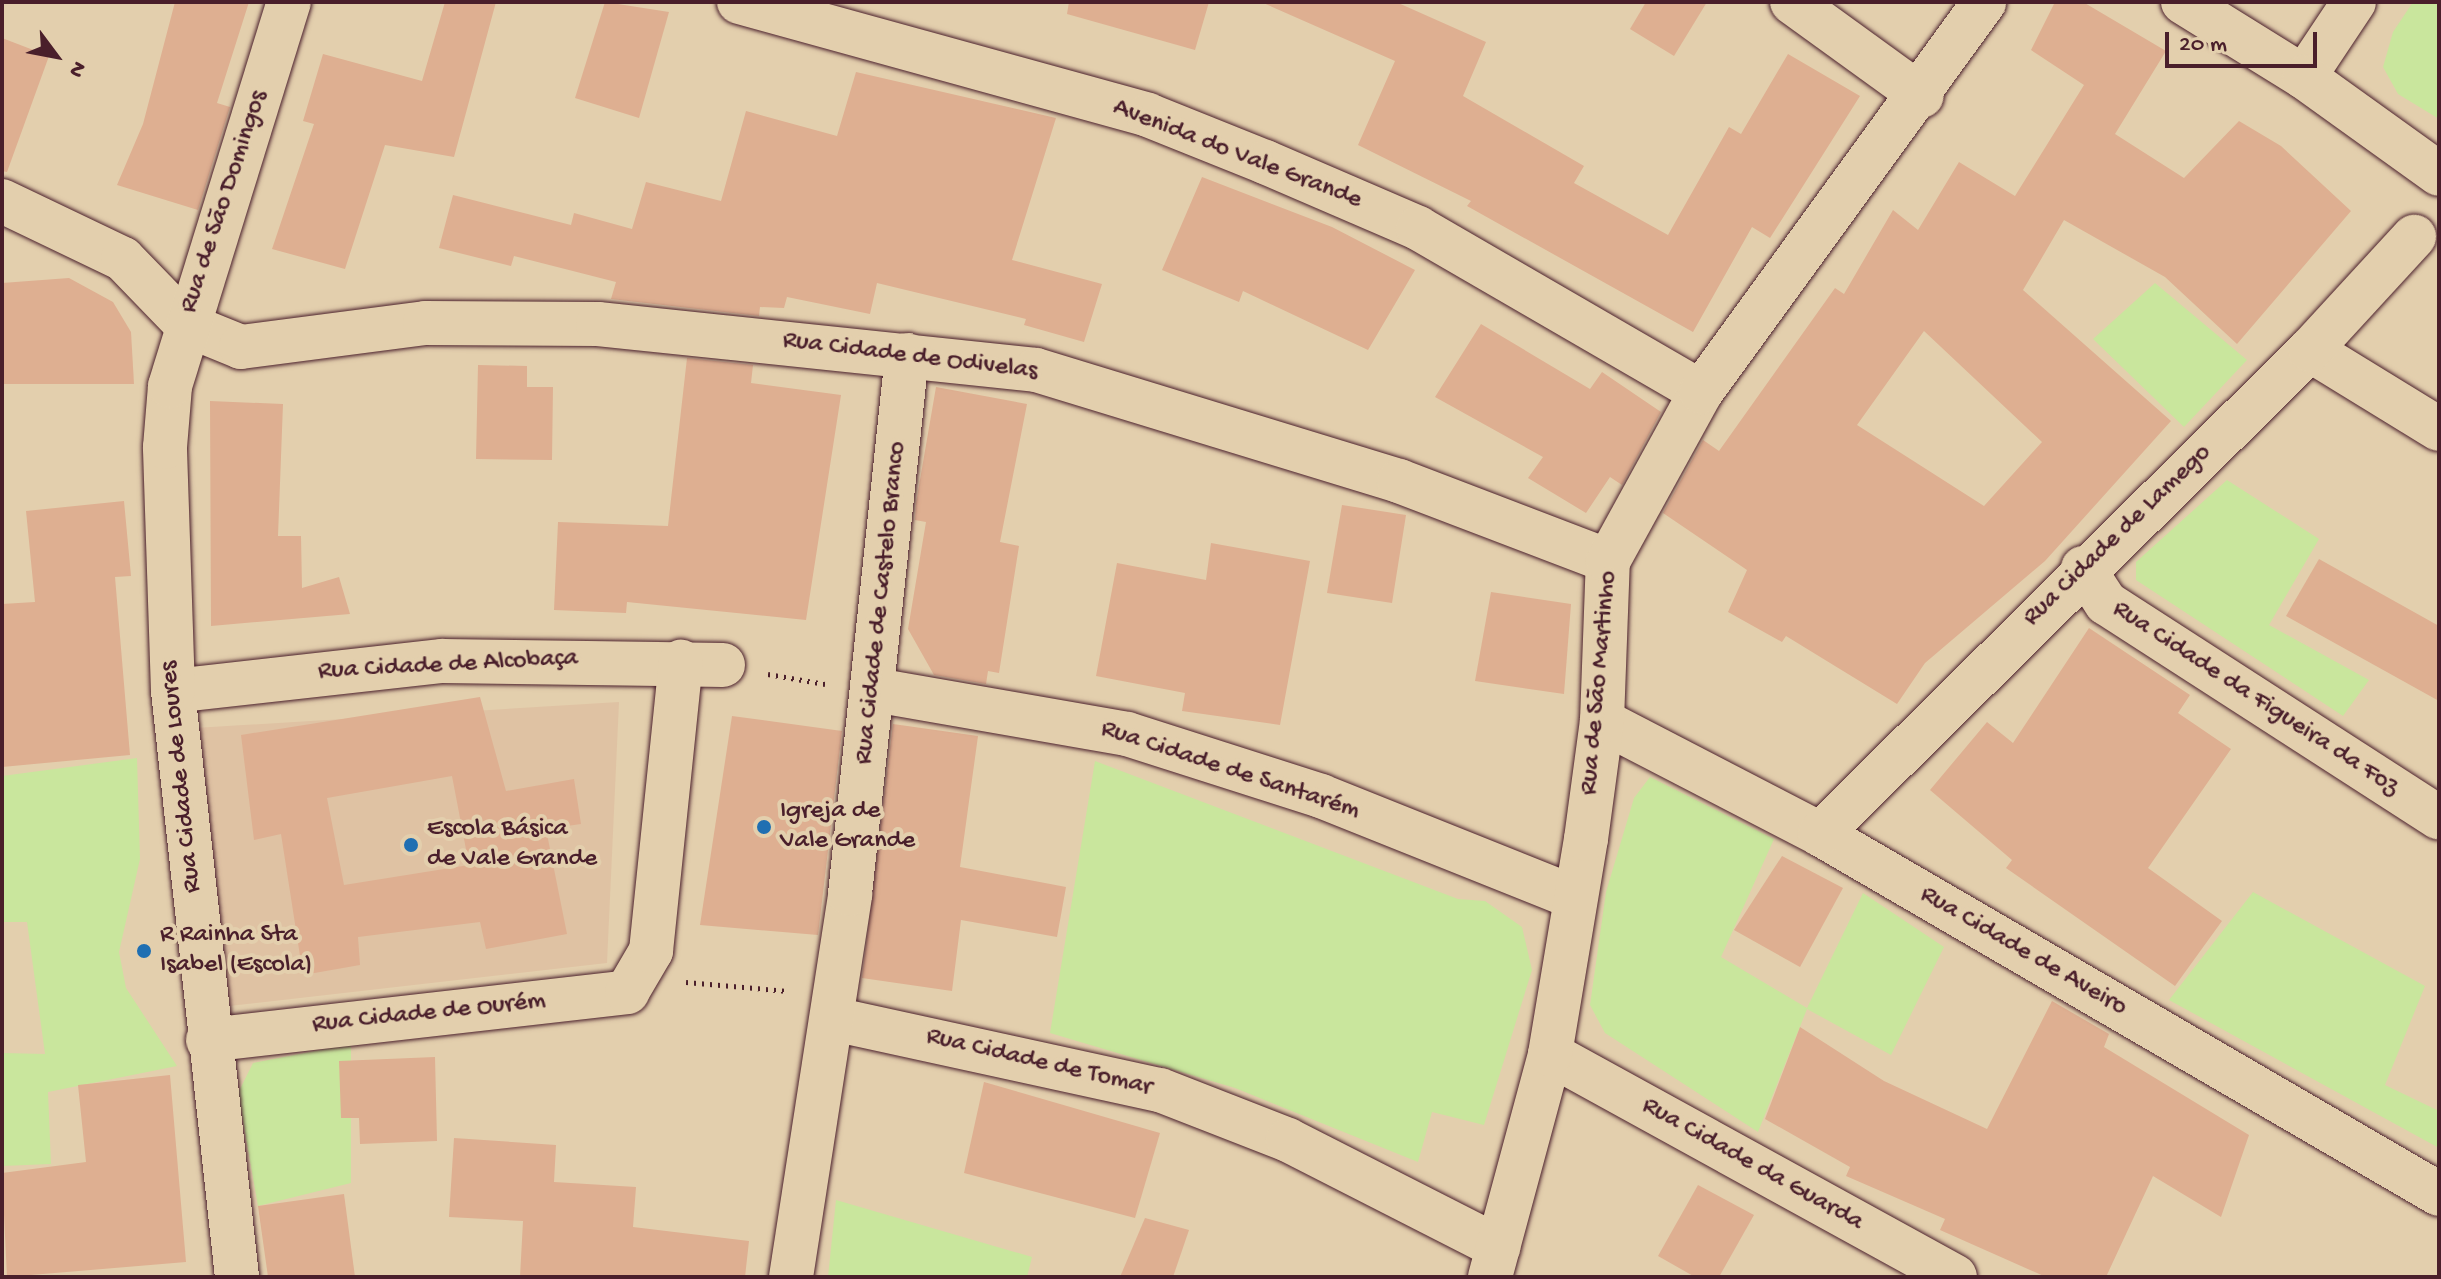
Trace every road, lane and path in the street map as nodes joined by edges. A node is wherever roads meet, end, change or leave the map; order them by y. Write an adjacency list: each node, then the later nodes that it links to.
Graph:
1 (289, 2): 12 (street, Rua de São Domingos)
2 (739, 2): 15 (street, Avenida do Vale Grande)
3 (1792, 2): 8 (street)
4 (1984, 2): 8 (street, Rua de São Martinho)
5 (2183, 2): 7 (street)
6 (2354, 2): 7 (street)
7 (2304, 77): 9 (street)
8 (1922, 96): 15 (street, Rua de São Martinho)
9 (2439, 174)
10 (2, 201): 12 (street, Rua de São Domingos)
11 (2414, 237): 13 (street, Rua Cidade de Lamego)
12 (187, 325): 14 (street, Rua Cidade de Odivelas); 22 (street, Rua Cidade de Loures)
13 (2310, 350): 16 (street); 18 (street, Rua Cidade de Lamego)
14 (907, 355): 17 (street, Rua Cidade de Odivelas); 21 (street, Rua Cidade de Castelo Branco)
15 (1701, 392): 17 (street, Rua de São Martinho)
16 (2439, 429)
17 (1608, 561): 23 (street, Rua de São Martinho)
18 (2083, 568): 24 (street, Rua Cidade da Figueira da Foz); 25 (street, Rua Cidade de Lamego)
19 (681, 662): 20 (street, Rua Cidade de Alcobaça); 22 (street, Rua Cidade de Alcobaça); 27 (street)
20 (723, 665)
21 (875, 690): 26 (street, Rua Cidade de Santarém); 28 (street, Rua Cidade de Castelo Branco)
22 (173, 691): 29 (street, Rua Cidade de Loures)
23 (1602, 721): 25 (street, Rua Cidade de Aveiro); 26 (street, Rua de São Martinho)
24 (2439, 818)
25 (1820, 834): 31 (street, Rua Cidade de Aveiro)
26 (1573, 897): 30 (street, Rua de São Martinho)
27 (642, 976): 28 (path); 29 (street, Rua Cidade de Ourém)
28 (820, 1006): 32 (street, Rua Cidade de Tomar); 34 (street, Rua Cidade de Castelo Branco)
29 (208, 1040): 33 (street, Rua Cidade de Loures)
30 (1550, 1054): 32 (street, Rua de São Martinho); 35 (street, Rua Cidade da Guarda)
31 (2439, 1194)
32 (1494, 1262)
33 (237, 1277)
34 (791, 1277)
35 (1955, 1277)

